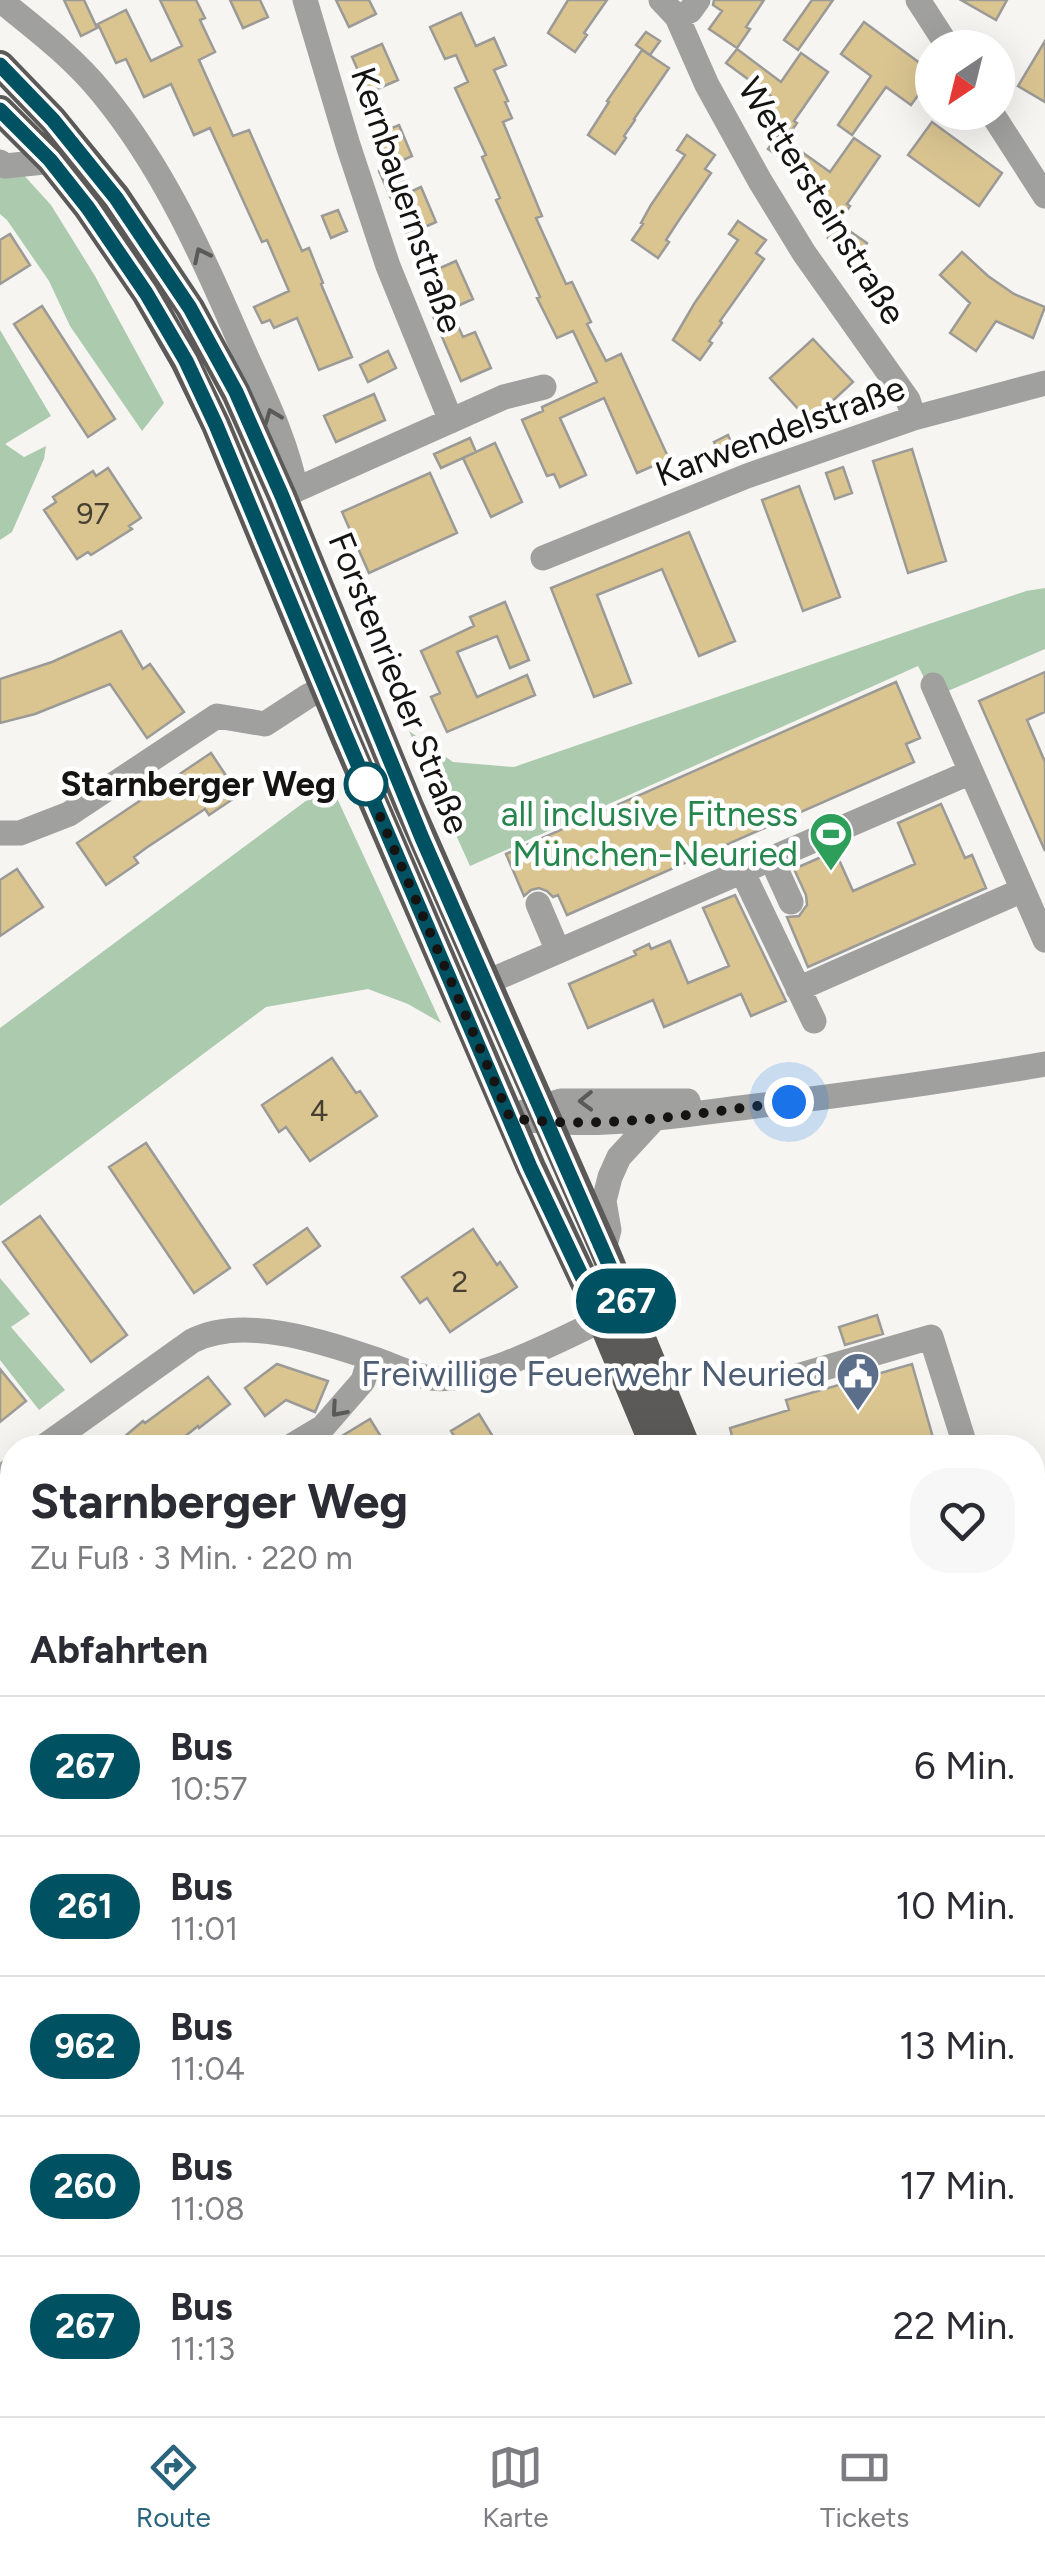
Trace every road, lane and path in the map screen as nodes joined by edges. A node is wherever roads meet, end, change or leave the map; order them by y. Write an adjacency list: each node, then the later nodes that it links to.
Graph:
1 (0, 0): 18 (street, one-way to 1)
2 (305, 0): 17 (street, Kernbauernstraße)
3 (698, 0): 5 (street, Wettersteinstraße)
4 (918, 0): 6 (street)
5 (669, 9): 16 (street, Wettersteinstraße)
6 (937, 30)
7 (0, 65): 12 (main road, Forstenrieder Straße)
8 (0, 110): 10 (main road, Forstenrieder Straße)
9 (1003, 130): 13 (street)
10 (50, 160): 11 (street); 12 (street); 21 (main road, Forstenrieder Straße)
11 (0, 162)
12 (93, 167): 18 (main road, Forstenrieder Straße)
13 (1045, 196)
14 (1045, 382): 16 (street, Karwendelstraße)
15 (544, 388): 17 (street)
16 (914, 418): 19 (street, Karwendelstraße)
17 (451, 421): 18 (street)
18 (289, 493): 31 (main road, Forstenrieder Straße)
19 (543, 558)
20 (934, 685): 22 (street)
21 (325, 688): 23 (street); 37 (main road, Forstenrieder Straße)
22 (971, 772): 24 (street); 26 (street)
23 (0, 833)
24 (771, 858): 25 (street); 27 (street)
25 (742, 871): 30 (street); 32 (street)
26 (1033, 898): 29 (street); 32 (street)
27 (791, 902)
28 (538, 904): 30 (street)
29 (1045, 940)
30 (558, 951): 31 (street)
31 (485, 983): 36 (main road, Forstenrieder Straße)
32 (798, 989): 33 (street)
33 (814, 1021)
34 (1045, 1064): 35 (street)
35 (789, 1102): 36 (street, one-way to 36); 38 (street)
36 (544, 1114): 37 (street); 38 (street); 39 (main road, Forstenrieder Straße)
37 (510, 1118): 40 (main road, Forstenrieder Straße)
38 (655, 1118): 39 (street)
39 (604, 1249): 40 (main road, Forstenrieder Straße)
40 (615, 1313): 41 (street); 45 (main road, Forstenrieder Straße); 46 (main road, Forstenrieder Straße)
41 (370, 1358): 43 (street); 44 (street, one-way to 44)
42 (797, 1376): 47 (street)
43 (61, 1435)
44 (310, 1435)
45 (652, 1435)
46 (679, 1435)
47 (962, 1435)

